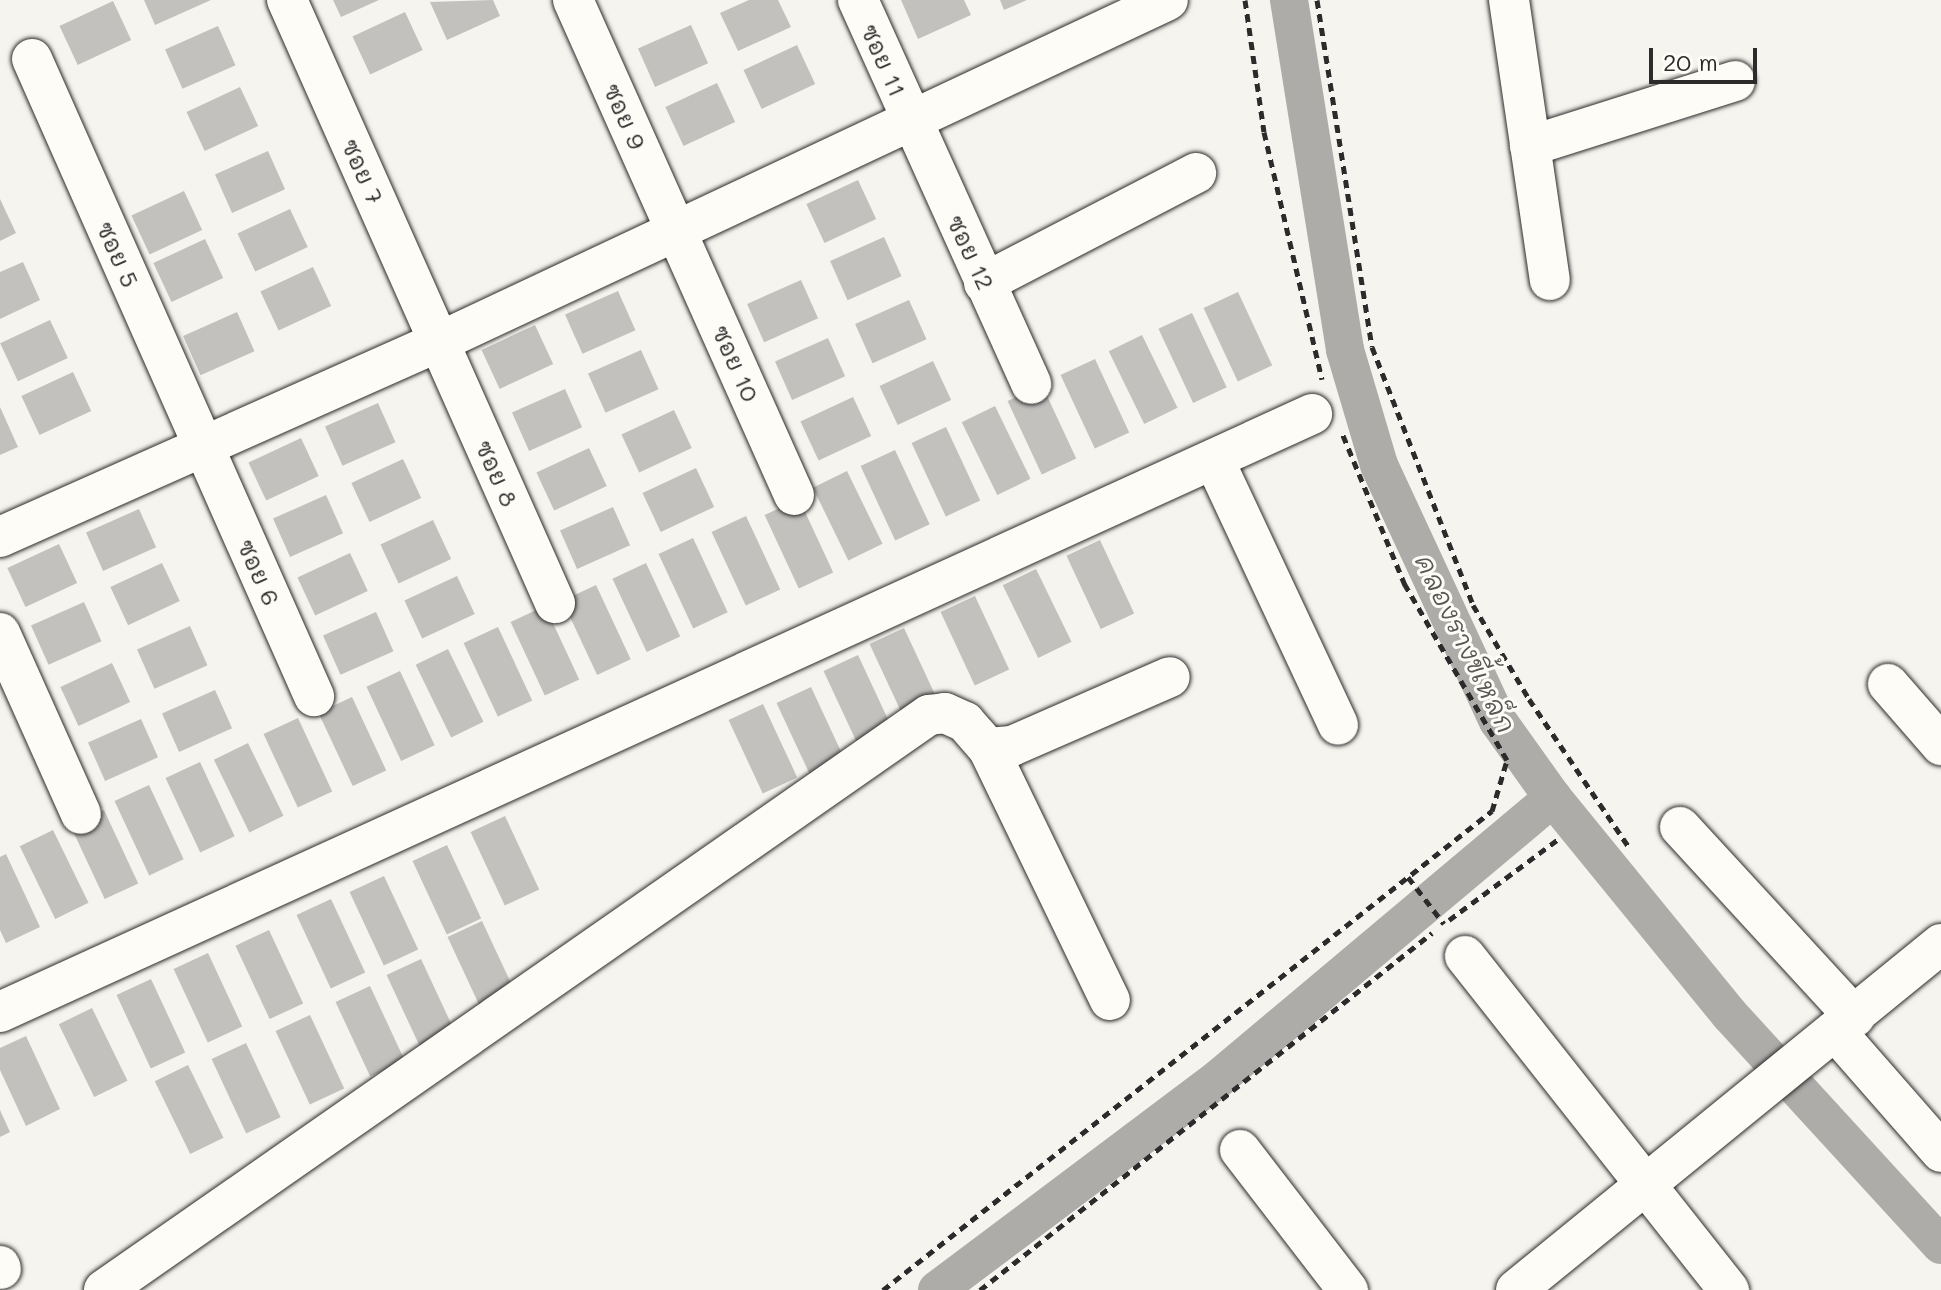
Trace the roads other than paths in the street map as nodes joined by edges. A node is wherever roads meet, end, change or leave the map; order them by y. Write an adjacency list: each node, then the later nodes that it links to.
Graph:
1 (287, 0): 14 (street, ซอย 7)
2 (573, 0): 11 (street, ซอย 9)
3 (858, 0): 8 (street, ซอย 11)
4 (1509, 0): 9 (street)
5 (1157, 2): 8 (street)
6 (32, 59): 17 (street, ซอย 5)
7 (1735, 81): 9 (street)
8 (910, 120): 11 (street); 13 (street, ซอย 12)
9 (1530, 146): 12 (street)
10 (1196, 173): 13 (street)
11 (677, 231): 14 (street); 19 (street, ซอย 10)
12 (1550, 280)
13 (984, 283): 15 (street, ซอย 12)
14 (439, 342): 17 (street); 21 (street, ซอย 8)
15 (1031, 384)
16 (1326, 410): 18 (street)
17 (204, 449): 20 (street); 25 (street, ซอย 6)
18 (1215, 462): 26 (street); 34 (street)
19 (794, 495)
20 (0, 537)
21 (555, 603)
22 (0, 633): 29 (street)
23 (1170, 677): 28 (street)
24 (1888, 684): 27 (street)
25 (314, 696)
26 (1338, 725)
27 (1941, 745)
28 (988, 748): 33 (street); 39 (street)
29 (81, 814)
30 (1680, 827): 35 (street)
31 (1455, 940): 38 (street)
32 (1941, 944): 35 (street)
33 (1110, 1000)
34 (0, 1012)
35 (1841, 1030): 37 (street); 38 (street)
36 (1240, 1150): 40 (street)
37 (1941, 1152)
38 (1646, 1185): 41 (street); 42 (street)
39 (104, 1290)
40 (1348, 1290)
41 (1516, 1290)
42 (1729, 1290)

